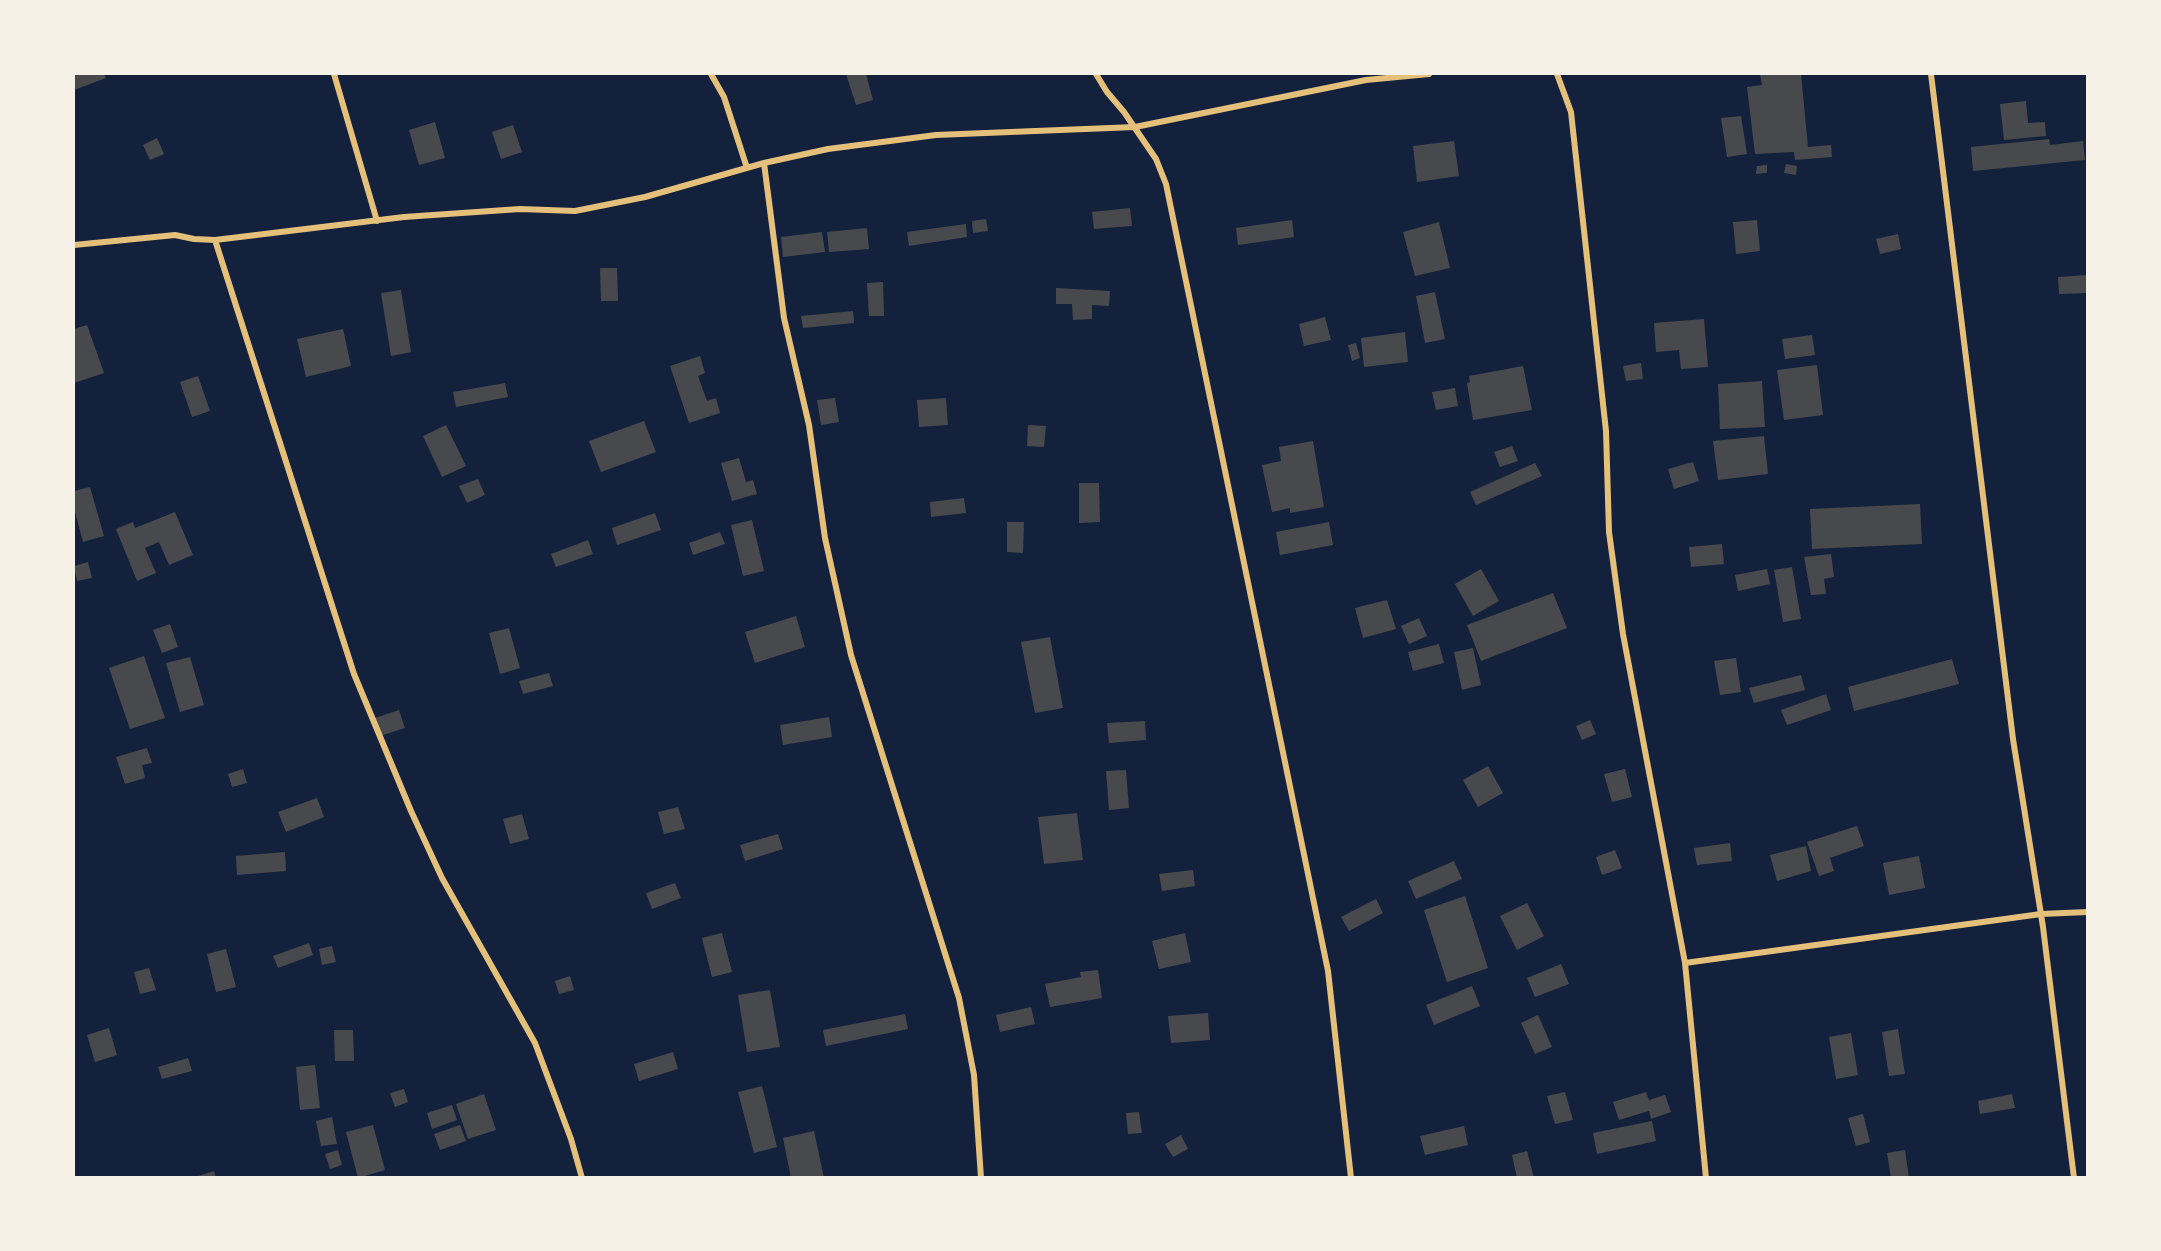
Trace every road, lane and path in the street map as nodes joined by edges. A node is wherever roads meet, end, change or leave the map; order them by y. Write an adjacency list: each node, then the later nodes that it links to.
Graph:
1 (334, 74): 10 (street)
2 (711, 74): 9 (street)
3 (1096, 74): 7 (street)
4 (1429, 74): 7 (street)
5 (1557, 74): 15 (street)
6 (1930, 74): 14 (street)
7 (1135, 128): 8 (street); 18 (street)
8 (764, 163): 9 (street); 17 (street)
9 (747, 168): 10 (street)
10 (377, 221): 11 (street)
11 (215, 240): 12 (street); 16 (street)
12 (74, 245)
13 (2088, 912): 14 (street)
14 (2041, 914): 15 (street); 20 (street)
15 (1685, 963): 19 (street)
16 (582, 1178)
17 (981, 1178)
18 (1352, 1178)
19 (1706, 1178)
20 (2074, 1178)

